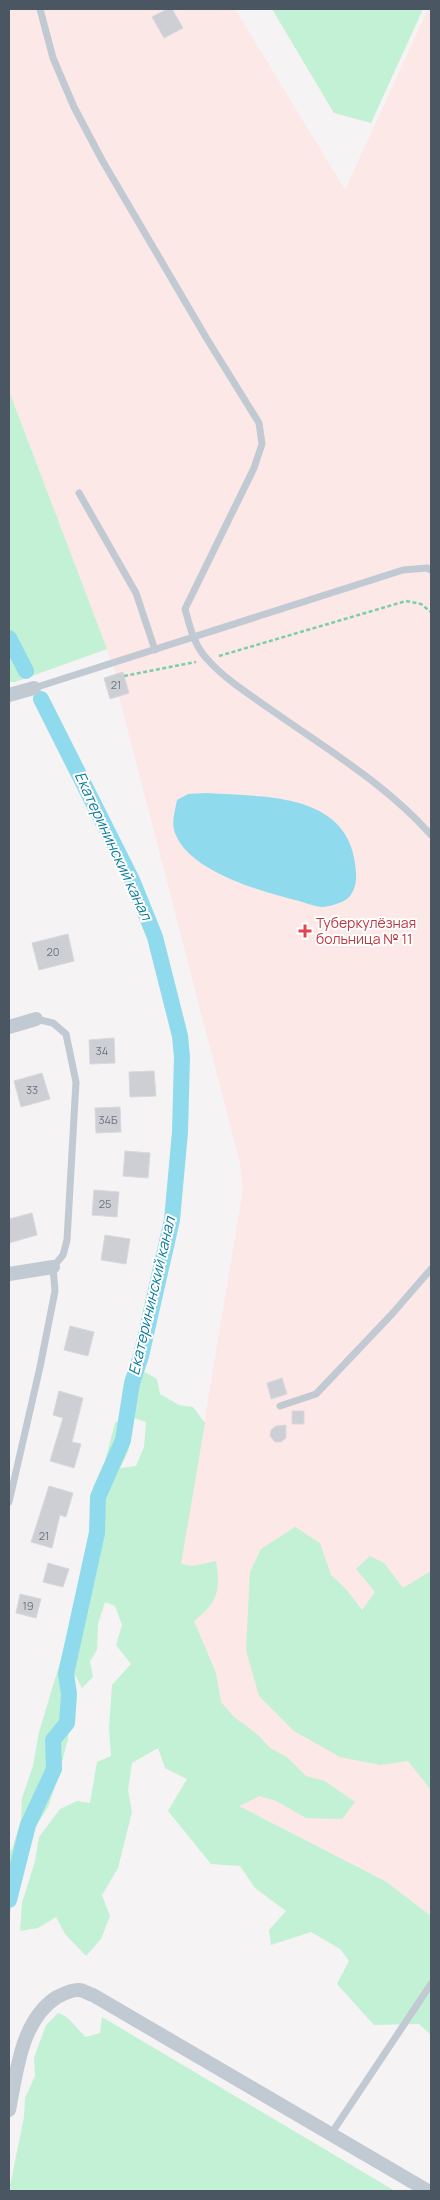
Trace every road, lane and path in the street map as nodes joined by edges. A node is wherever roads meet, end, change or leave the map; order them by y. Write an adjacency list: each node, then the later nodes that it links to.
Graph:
1 (40, 9): 5 (lane)
2 (79, 493): 6 (lane)
3 (431, 570): 5 (lane)
4 (431, 612): 7 (path)
5 (193, 638): 6 (lane); 7 (lane)
6 (155, 650): 9 (lane)
7 (207, 660): 8 (path); 11 (lane)
8 (124, 676)
9 (34, 688): 10 (street)
10 (9, 695)
11 (431, 835)
12 (36, 1019): 13 (street); 14 (lane)
13 (9, 1027)
14 (53, 1267): 16 (street); 18 (lane)
15 (431, 1269): 17 (lane)
16 (9, 1274)
17 (280, 1406)
18 (9, 1502)
19 (431, 1984): 21 (lane)
20 (9, 2110): 21 (street)
21 (331, 2134): 22 (street)
22 (428, 2191)

